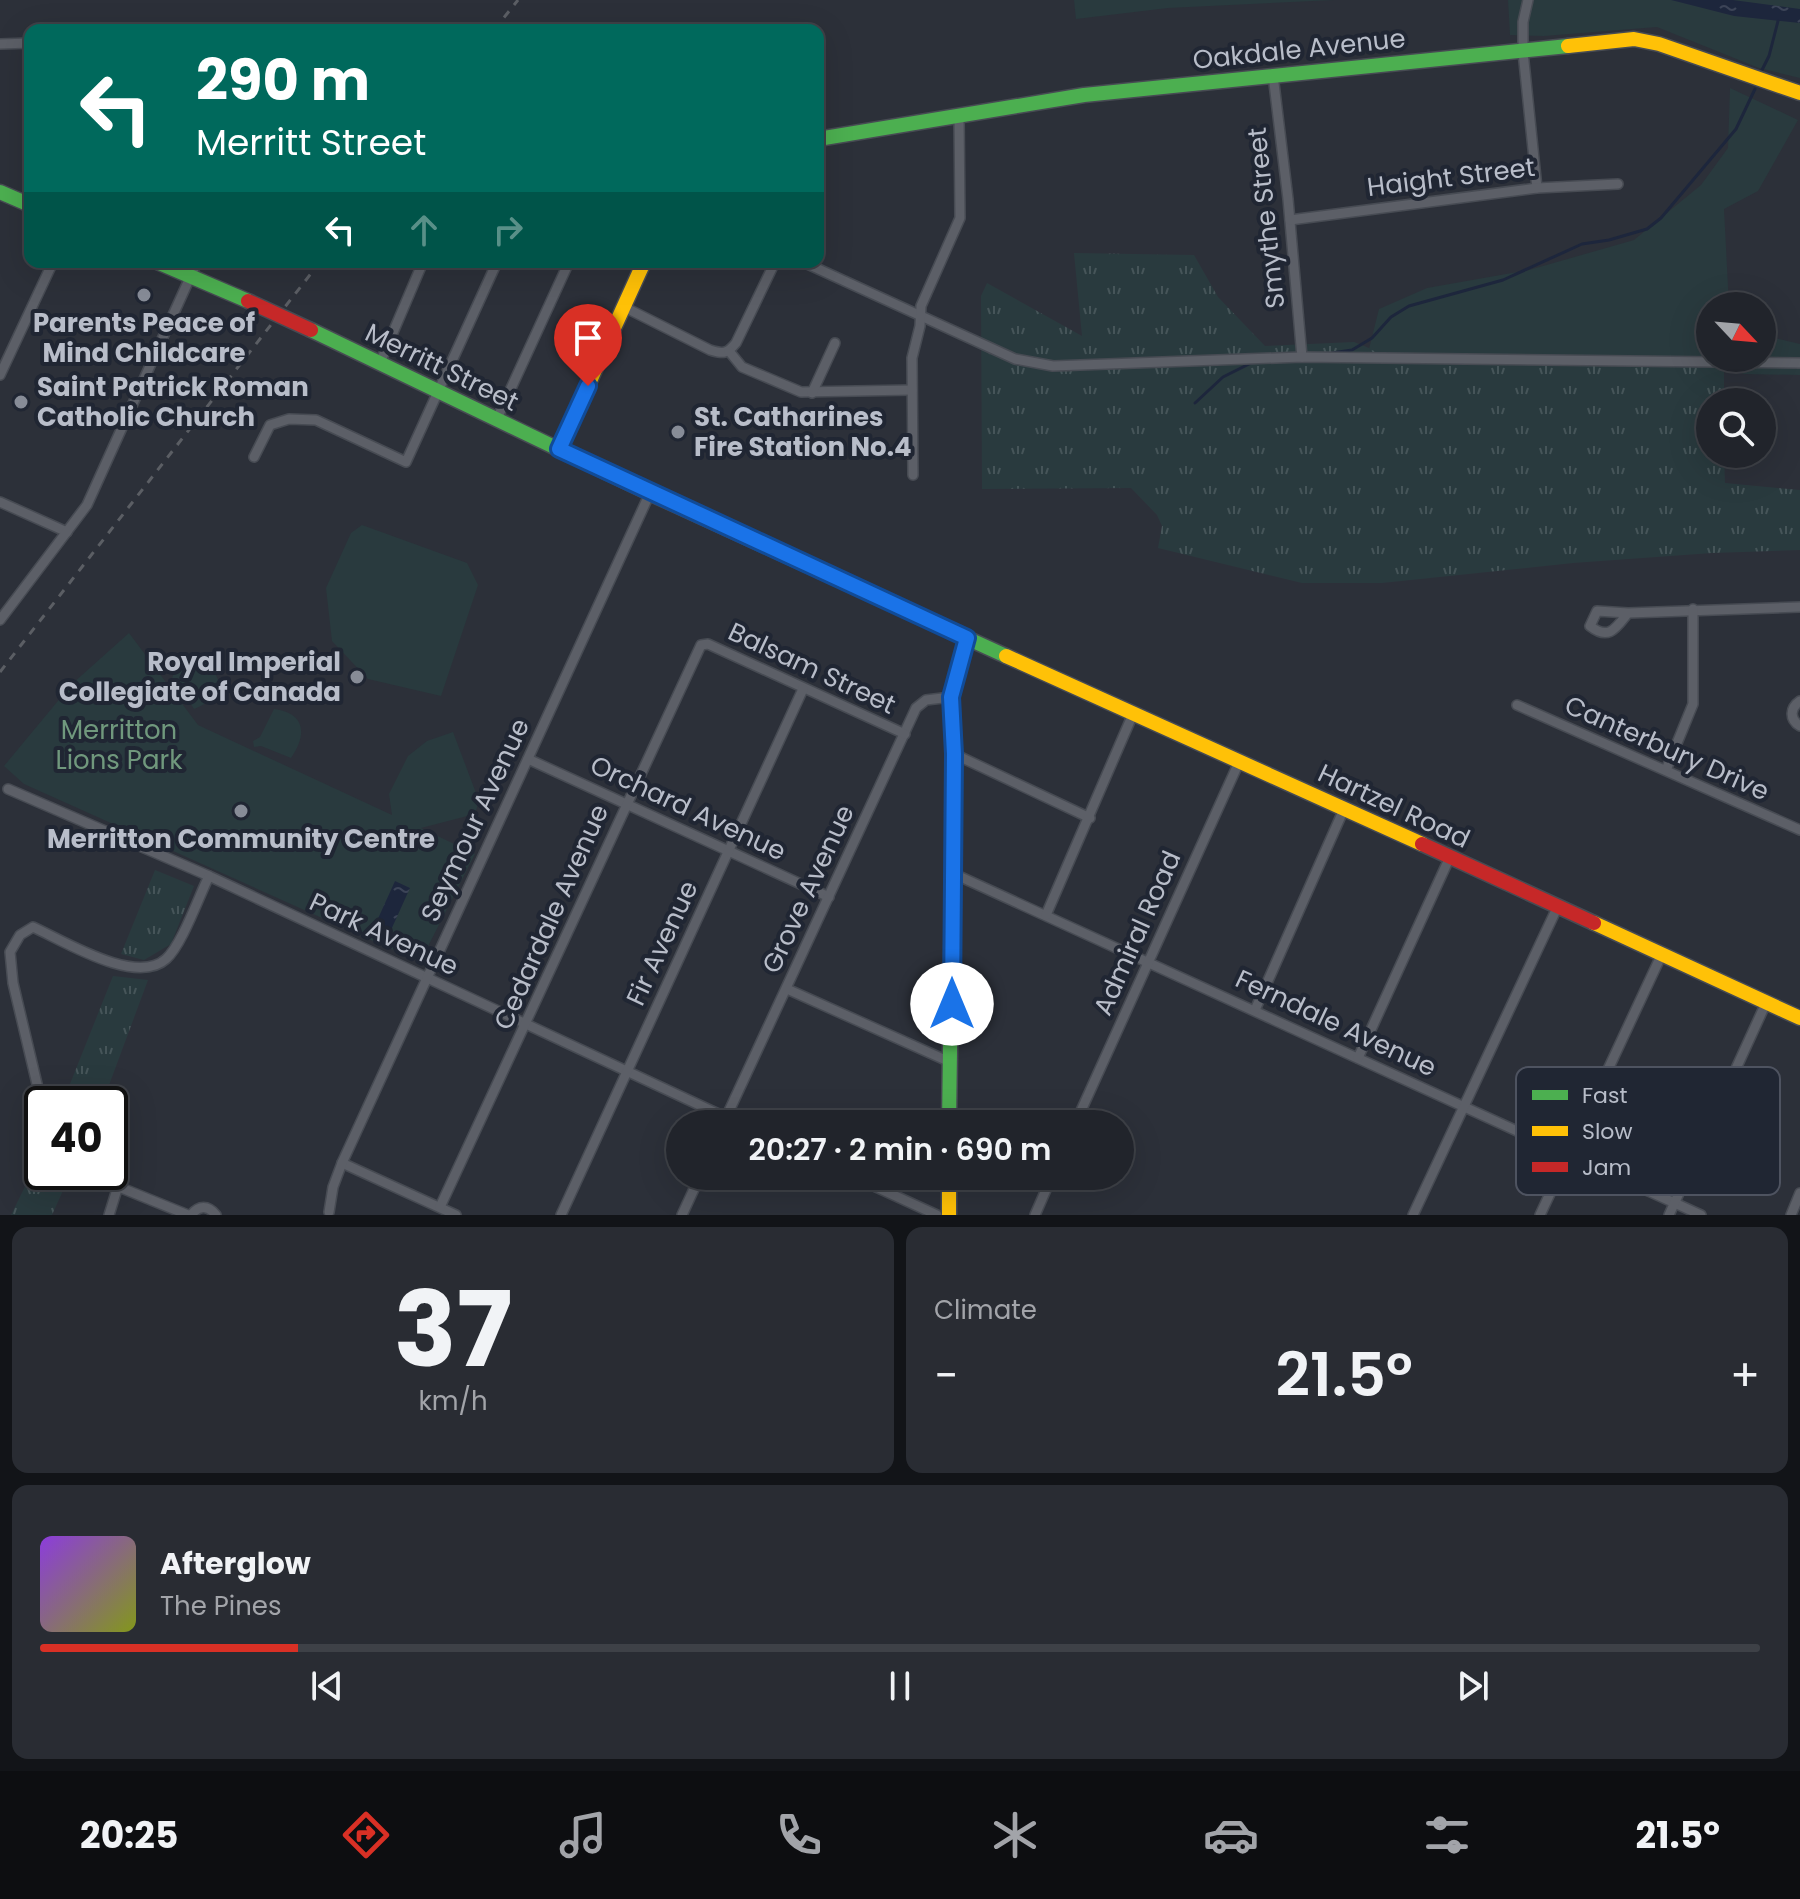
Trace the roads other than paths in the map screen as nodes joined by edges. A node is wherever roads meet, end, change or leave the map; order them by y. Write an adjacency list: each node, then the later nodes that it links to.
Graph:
1 (1528, 0): 4 (street)
2 (24, 43): 3 (street)
3 (0, 44)
4 (1523, 52): 5 (street, Oakdale Avenue); 6 (street, Oakdale Avenue); 10 (street)
5 (1273, 75): 7 (street, Oakdale Avenue); 13 (street, Smythe Street)
6 (1799, 95)
7 (959, 116): 8 (street, Oakdale Avenue); 25 (street)
8 (824, 138)
9 (1618, 184): 10 (street, Haight Street)
10 (1537, 188): 13 (street, Haight Street)
11 (0, 192): 12 (street)
12 (24, 202)
13 (1290, 220): 28 (street, Smythe Street)
14 (50, 268): 31 (street)
15 (171, 268): 23 (street, Merritt Street)
16 (194, 268): 23 (street)
17 (420, 268): 29 (street)
18 (494, 268): 33 (street)
19 (566, 268): 35 (street)
20 (641, 268): 24 (street)
21 (772, 268): 27 (street)
22 (816, 268): 25 (street)
23 (190, 276): 29 (street, Merritt Street, bridge); 41 (street)
24 (624, 307): 27 (street); 36 (street)
25 (920, 314): 28 (street); 32 (street)
26 (835, 343): 34 (street)
27 (729, 351): 34 (street)
28 (1302, 357): 30 (street)
29 (380, 363): 33 (street, Merritt Street)
30 (1800, 363)
31 (0, 375)
32 (912, 390): 34 (street); 38 (street)
33 (438, 391): 35 (street, Merritt Street); 37 (street)
34 (812, 393)
35 (496, 421): 36 (street, Merritt Street)
36 (559, 449): 39 (street, Merritt Street)
37 (254, 457)
38 (913, 475)
39 (650, 493): 46 (street, Merritt Street); 56 (street, Seymour Avenue)
40 (0, 502): 41 (street)
41 (67, 532): 45 (street)
42 (1800, 607): 43 (street)
43 (1693, 609): 44 (street); 58 (street)
44 (1628, 613)
45 (0, 620)
46 (967, 638): 49 (street); 52 (street, Hartzel Road)
47 (701, 645): 48 (street, Balsam Street); 60 (street, Cedardale Avenue)
48 (803, 689): 54 (street, Balsam Street); 64 (street, Fir Avenue)
49 (951, 697): 54 (street, Grove Avenue); 55 (street)
50 (1800, 701): 53 (street)
51 (1517, 705): 58 (street, Canterbury Drive)
52 (1133, 714): 57 (street, Hartzel Road); 62 (street)
53 (1800, 726)
54 (905, 734): 68 (street, Grove Avenue)
55 (954, 754): 62 (street); 66 (street)
56 (528, 759): 60 (street, Orchard Avenue); 73 (street, Seymour Avenue)
57 (1240, 760): 61 (street, Hartzel Road); 72 (street, Admiral Road)
58 (1666, 770): 63 (street, Canterbury Drive)
59 (8, 789): 67 (street, Park Avenue)
60 (626, 804): 64 (street, Orchard Avenue); 78 (street, Cedardale Avenue)
61 (1344, 809): 65 (street, Hartzel Road); 76 (street)
62 (1090, 818): 70 (street)
63 (1800, 830)
64 (729, 850): 68 (street, Orchard Avenue); 83 (street, Fir Avenue)
65 (1449, 859): 69 (street, Hartzel Road); 79 (street)
66 (952, 873): 70 (street, Ferndale Avenue); 80 (street)
67 (209, 876): 73 (street, Park Avenue); 84 (street)
68 (829, 897): 74 (street, Grove Avenue)
69 (1557, 908): 71 (street, Hartzel Road); 85 (street)
70 (1046, 915): 72 (street, Ferndale Avenue)
71 (1661, 956): 75 (street, Hartzel Road); 81 (street)
72 (1148, 961): 76 (street, Ferndale Avenue); 89 (street, Admiral Road)
73 (425, 979): 78 (street, Park Avenue); 91 (street, Seymour Avenue)
74 (787, 989): 80 (street); 87 (street, Grove Avenue)
75 (1766, 1003): 77 (street, Hartzel Road); 82 (street)
76 (1255, 1010): 79 (street, Ferndale Avenue)
77 (1800, 1018)
78 (527, 1024): 83 (street, Park Avenue); 103 (street, Cedardale Avenue)
79 (1358, 1058): 85 (street, Ferndale Avenue)
80 (950, 1062): 88 (street)
81 (1609, 1067)
82 (1737, 1067)
83 (627, 1071): 86 (street, Park Avenue); 109 (street, Fir Avenue)
84 (37, 1086)
85 (1463, 1106): 90 (street, Ferndale Avenue); 114 (street)
86 (703, 1110)
87 (730, 1110)
88 (949, 1110)
89 (1081, 1110)
90 (1516, 1130)
91 (342, 1163): 103 (street); 104 (street, Seymour Avenue)
92 (117, 1190): 105 (street)
93 (128, 1190): 106 (street)
94 (694, 1190): 110 (street)
95 (883, 1190): 111 (street)
96 (949, 1190): 112 (street)
97 (1046, 1190): 113 (street)
98 (1800, 1193): 118 (street)
99 (1549, 1195): 115 (street)
100 (1658, 1195): 102 (street, Ferndale Avenue)
101 (1679, 1195): 102 (street)
102 (1675, 1203): 116 (street); 117 (street, Ferndale Avenue)
103 (440, 1207): 108 (street)
104 (329, 1214)
105 (109, 1215)
106 (189, 1215): 107 (street)
107 (216, 1215)
108 (456, 1215)
109 (561, 1215)
110 (682, 1215)
111 (937, 1215)
112 (949, 1215)
113 (1035, 1215)
114 (1413, 1215)
115 (1540, 1215)
116 (1669, 1215)
117 (1701, 1215)
118 (1791, 1215)

